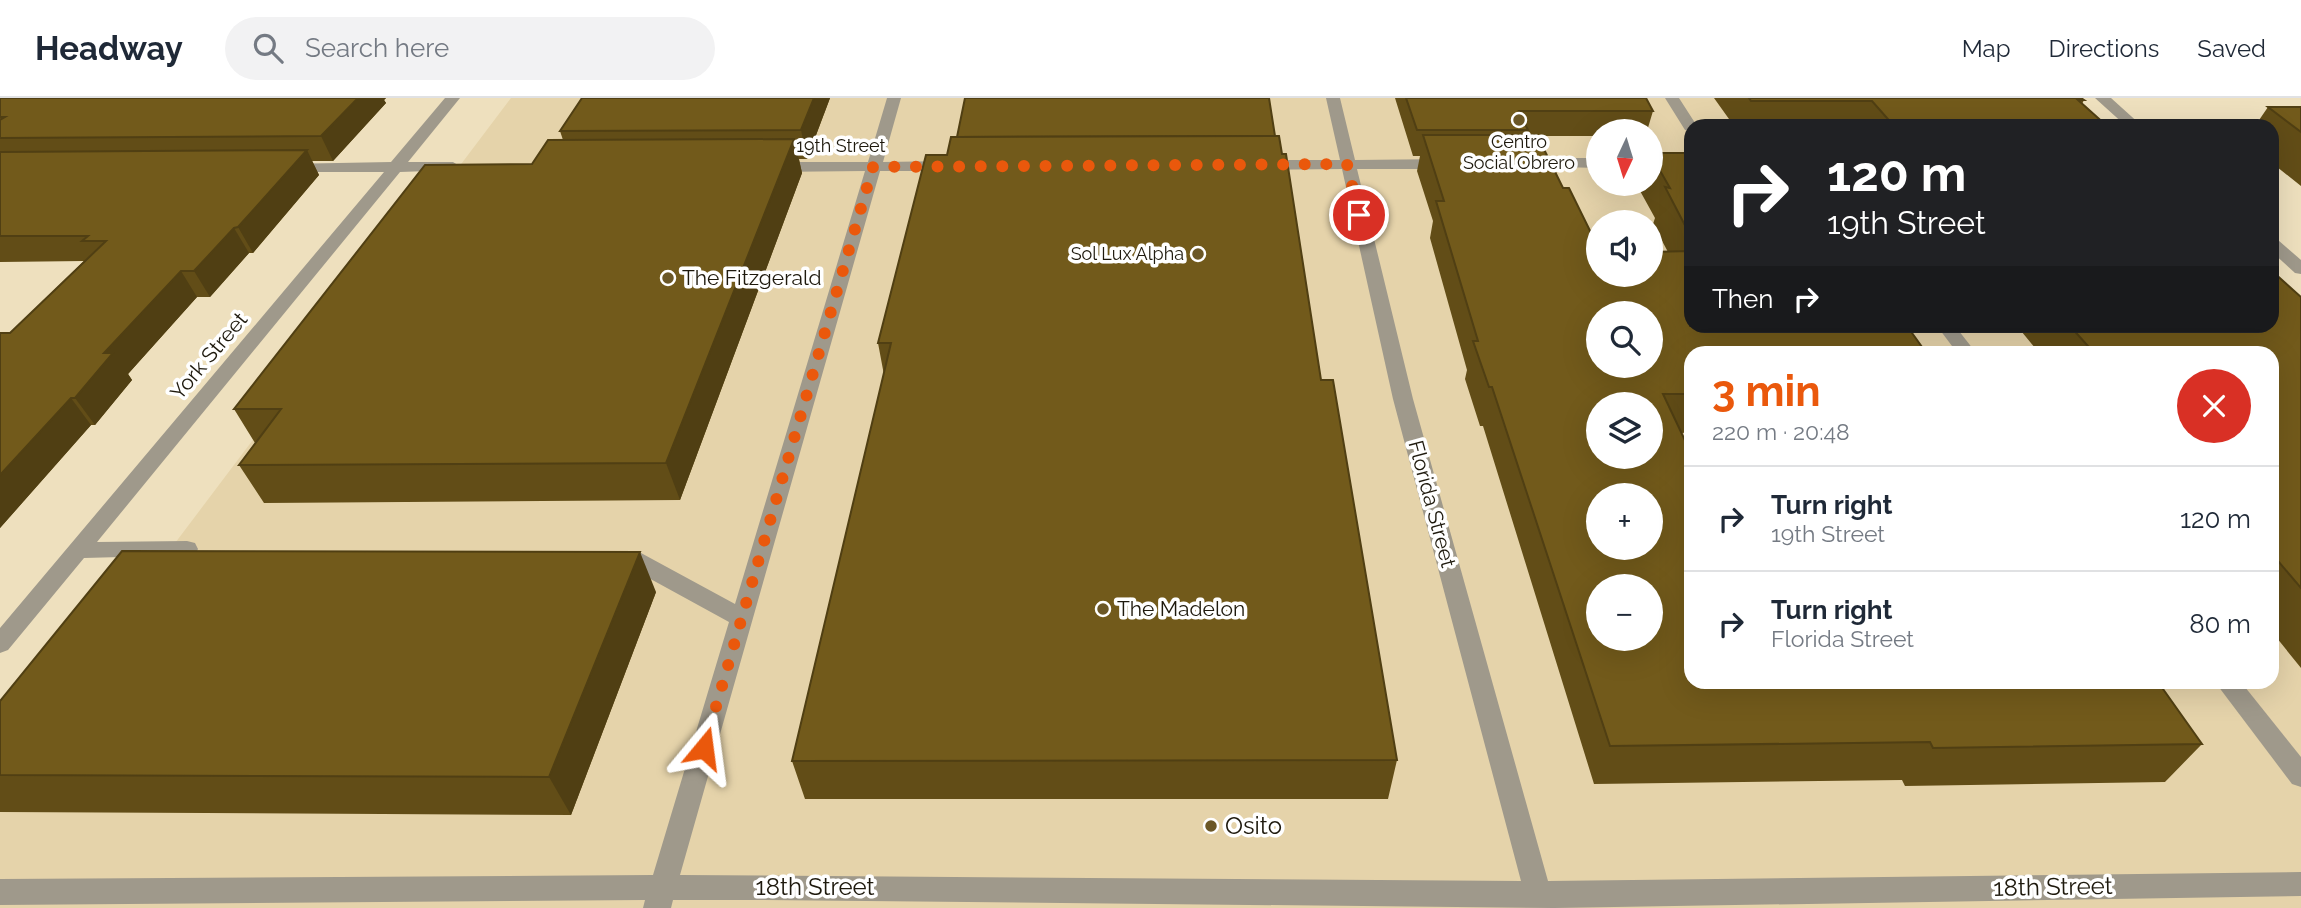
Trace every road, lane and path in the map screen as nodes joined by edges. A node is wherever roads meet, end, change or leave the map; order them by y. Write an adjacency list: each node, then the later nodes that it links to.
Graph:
1 (453, 98): 15 (street, York Street)
2 (894, 98): 18 (street)
3 (1333, 98): 11 (street, Florida Street)
4 (1672, 98): 6 (street)
5 (2102, 98): 7 (street)
6 (1685, 119)
7 (2127, 119)
8 (1461, 163): 11 (street)
9 (1516, 163): 10 (street)
10 (1586, 163)
11 (1347, 164): 12 (street); 31 (street, Florida Street)
12 (1237, 165)
13 (960, 166): 18 (street, 19th Street)
14 (274, 167): 15 (street)
15 (396, 167): 16 (street); 22 (street, York Street)
16 (467, 167)
17 (753, 167): 18 (street, 19th Street)
18 (873, 167): 24 (street)
19 (2279, 250): 20 (street)
20 (2301, 268)
21 (187, 549): 22 (street)
22 (78, 550): 25 (street, York Street)
23 (633, 559): 24 (street)
24 (742, 618): 30 (street)
25 (0, 644)
26 (2233, 689): 27 (street)
27 (2301, 776)
28 (2301, 884): 31 (street, 18th Street)
29 (0, 892): 30 (street, 18th Street)
30 (660, 898): 31 (street, 18th Street)
31 (1540, 901)

